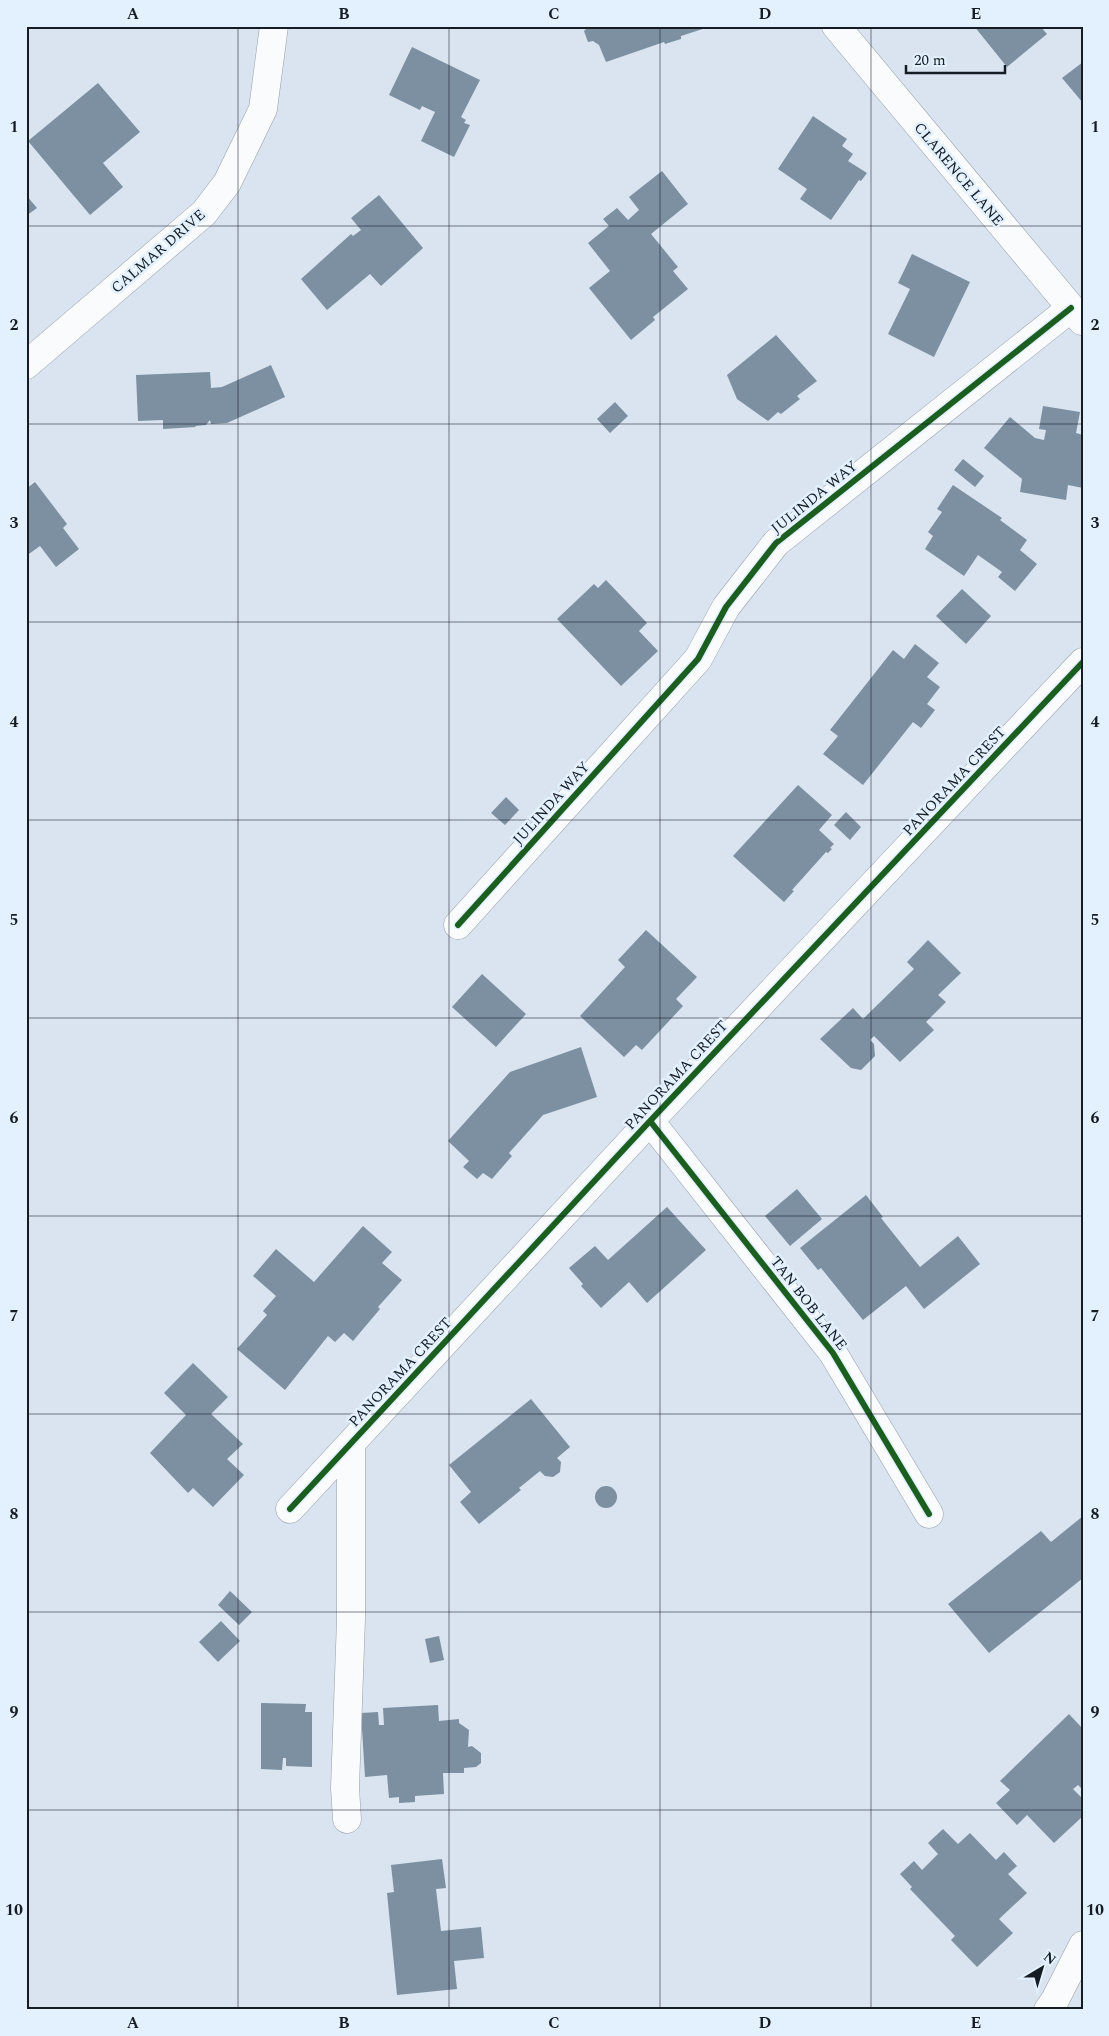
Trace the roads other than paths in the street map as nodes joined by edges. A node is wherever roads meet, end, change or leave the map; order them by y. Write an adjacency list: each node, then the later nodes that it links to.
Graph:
1 (274, 26): 4 (street, CALMAR DRIVE)
2 (836, 26): 3 (street, CLARENCE LANE)
3 (1077, 315): 6 (street, JULINDA WAY)
4 (26, 365)
5 (1083, 662): 7 (street, PANORAMA CREST)
6 (458, 925)
7 (650, 1121): 8 (street, PANORAMA CREST); 10 (street, TAN BOB LANE)
8 (351, 1444): 9 (street, PANORAMA CREST); 11 (street)
9 (290, 1508)
10 (929, 1514)
11 (347, 1819)
12 (1083, 1945): 13 (street)
13 (1058, 2006)

